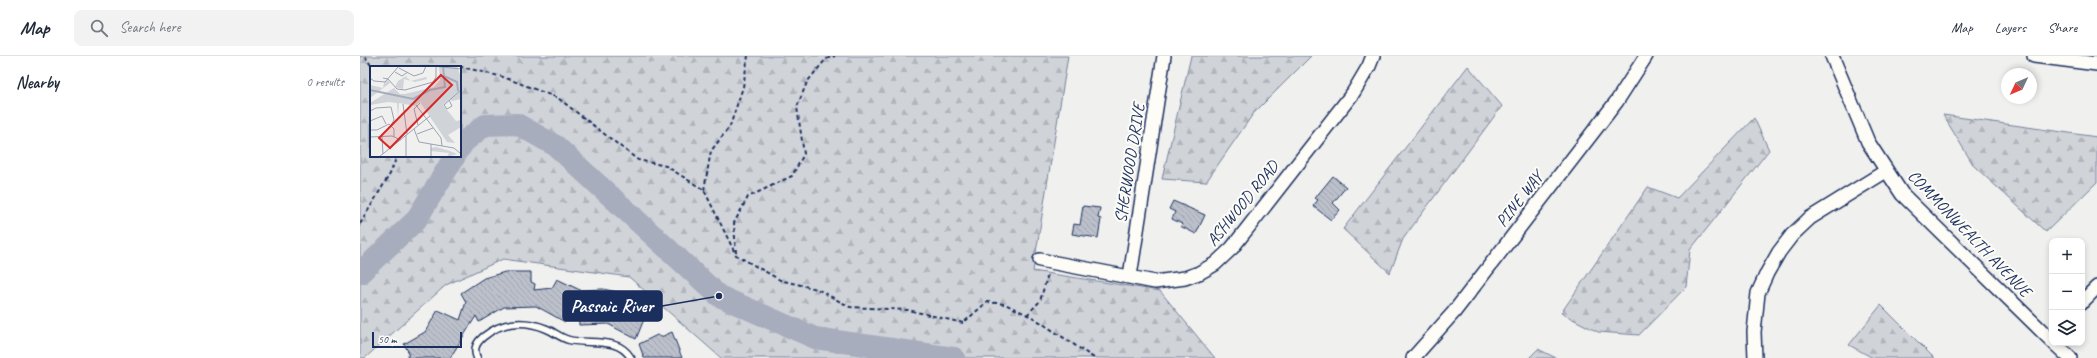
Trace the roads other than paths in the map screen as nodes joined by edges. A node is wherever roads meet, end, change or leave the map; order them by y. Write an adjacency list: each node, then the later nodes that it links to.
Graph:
1 (1164, 56): 9 (street, SHERWOOD DRIVE)
2 (1372, 56): 9 (street, ASHWOOD ROAD)
3 (1646, 56): 16 (street, PINE WAY)
4 (1832, 56): 7 (street, COMMONWEALTH AVENUE)
5 (2034, 56): 6 (street)
6 (2097, 64)
7 (1886, 171): 12 (street, COMMONWEALTH AVENUE); 17 (street)
8 (1046, 261): 9 (street, ASHWOOD ROAD)
9 (1130, 276)
10 (2097, 287): 11 (street)
11 (2085, 299)
12 (2049, 335)
13 (2059, 346): 18 (street, COMMONWEALTH AVENUE)
14 (477, 358): 15 (lane)
15 (631, 358)
16 (1413, 358)
17 (1755, 358)
18 (2070, 358)

